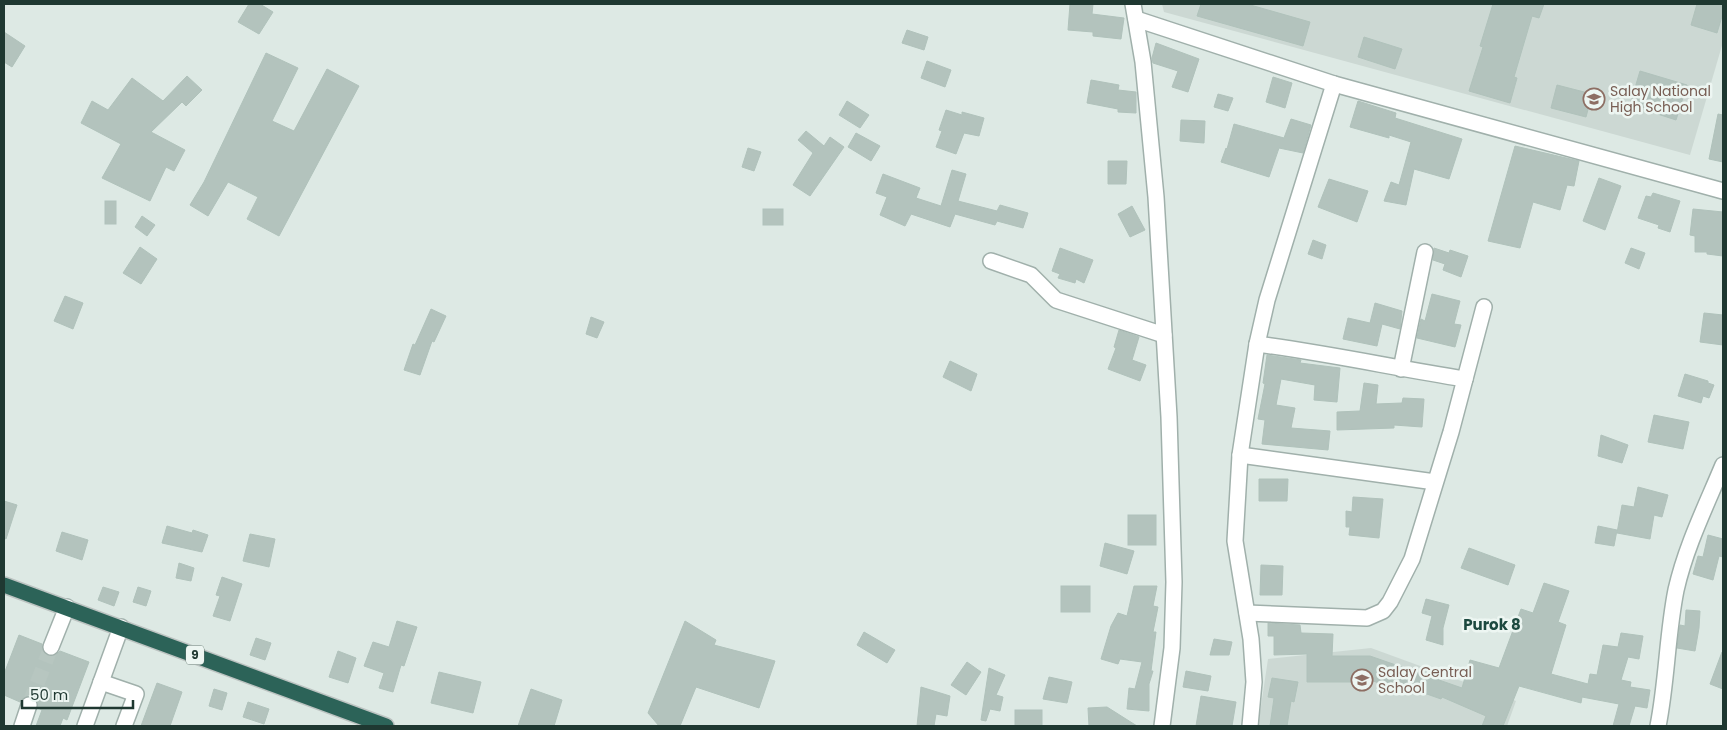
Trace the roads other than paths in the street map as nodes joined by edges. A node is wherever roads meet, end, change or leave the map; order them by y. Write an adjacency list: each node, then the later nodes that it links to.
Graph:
1 (1133, 4): 2 (street)
2 (1136, 19): 3 (street); 8 (street)
3 (1334, 84): 4 (street); 9 (street)
4 (1723, 191)
5 (1425, 252): 10 (street)
6 (991, 261): 8 (street)
7 (1484, 307): 11 (street)
8 (1164, 335): 26 (street)
9 (1257, 344): 10 (street); 12 (street)
10 (1401, 369): 11 (street)
11 (1465, 379): 14 (street)
12 (1240, 455): 14 (street); 17 (street)
13 (1723, 465): 28 (street)
14 (1435, 482): 17 (street)
15 (4, 584): 16 (highway, 9)
16 (67, 607): 18 (highway, 9); 19 (street)
17 (1247, 613): 27 (street)
18 (121, 627): 20 (street); 25 (highway, 9)
19 (51, 647)
20 (101, 682): 23 (street); 24 (street)
21 (29, 705): 22 (street)
22 (22, 726)
23 (85, 726)
24 (124, 726)
25 (386, 726)
26 (1162, 726)
27 (1250, 726)
28 (1658, 726)

